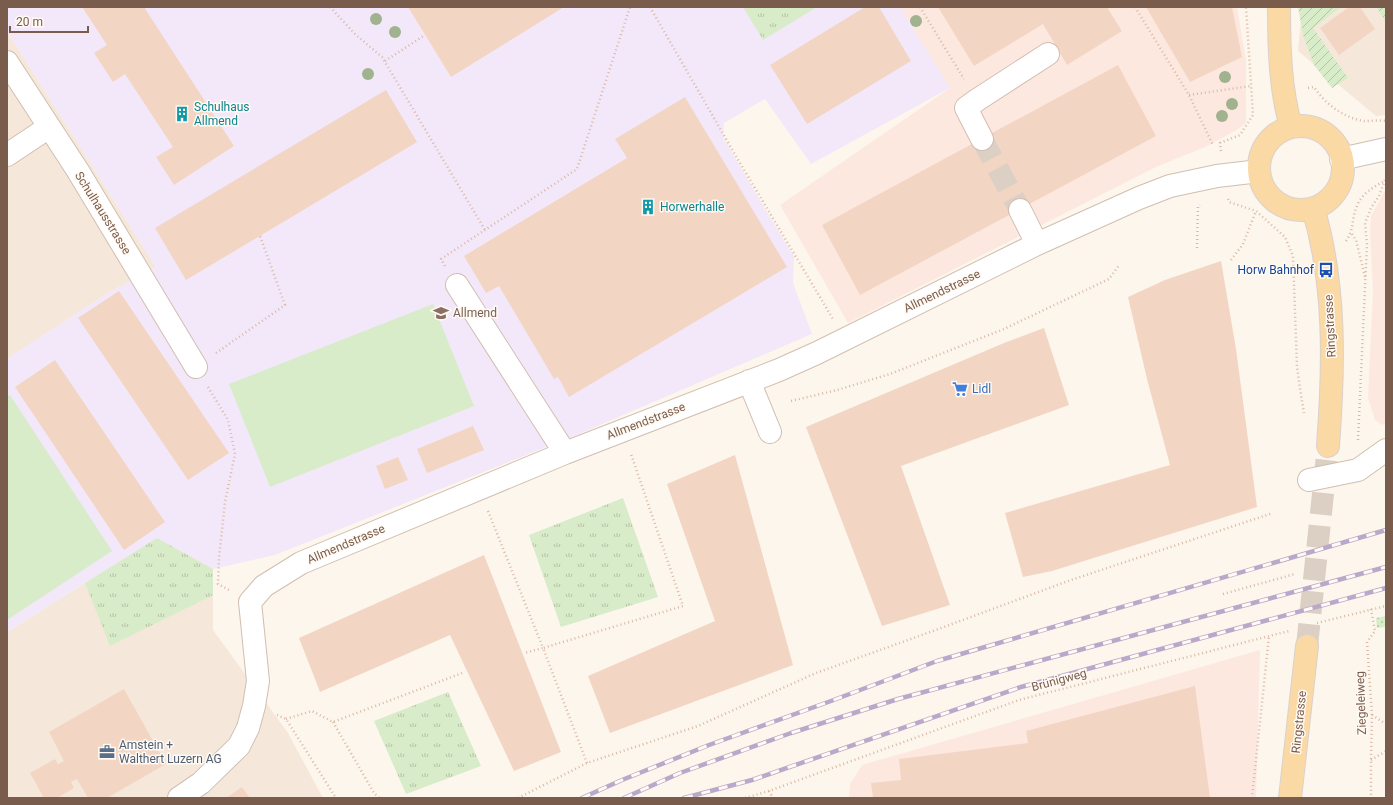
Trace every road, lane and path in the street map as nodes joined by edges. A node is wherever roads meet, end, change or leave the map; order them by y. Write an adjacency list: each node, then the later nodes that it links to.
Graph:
1 (330, 7): 10 (path)
2 (630, 7): 32 (path)
3 (650, 7): 42 (path)
4 (920, 7): 15 (path)
5 (1135, 7): 14 (path)
6 (1246, 7): 12 (path)
7 (1278, 7): 18 (main road)
8 (425, 35): 10 (path)
9 (1048, 54): 15 (street)
10 (385, 61): 32 (path)
11 (7, 62): 17 (street, Schulhausstrasse)
12 (1251, 86): 14 (path); 23 (path)
13 (1314, 87): 16 (path)
14 (1189, 95): 20 (path)
15 (977, 100): 19 (street)
16 (1386, 121)
17 (49, 127): 22 (street); 43 (street, Schulhausstrasse)
18 (1291, 127): 24 (main road); 25 (main road)
19 (982, 139)
20 (1213, 145)
21 (1386, 149): 24 (street)
22 (7, 154)
23 (1221, 154)
24 (1341, 159): 29 (main road)
25 (1259, 171): 29 (main road); 35 (street, Allmendstrasse)
26 (1386, 180): 33 (path); 40 (path)
27 (1229, 202): 31 (path)
28 (1205, 204): 37 (path)
29 (1313, 208): 49 (main road, Ringstrasse)
30 (1020, 210): 35 (street)
31 (1256, 211): 38 (path); 46 (path)
32 (485, 230): 41 (path)
33 (1352, 234): 36 (path); 40 (path)
34 (260, 236): 43 (path)
35 (1037, 244): 42 (street, Allmendstrasse)
36 (1344, 245)
37 (1197, 248)
38 (1231, 260)
39 (1120, 264): 45 (path)
40 (1365, 279): 52 (path)
41 (457, 285): 51 (street)
42 (845, 339): 44 (street, Allmendstrasse)
43 (196, 367): 58 (path)
44 (750, 381): 47 (street, Allmendstrasse); 48 (street)
45 (792, 401)
46 (1305, 416)
47 (623, 430): 51 (street, Allmendstrasse); 65 (path)
48 (770, 432)
49 (1328, 446)
50 (1386, 450): 52 (street)
51 (565, 453): 54 (street, Allmendstrasse)
52 (1363, 466): 53 (street)
53 (1309, 480)
54 (479, 489): 58 (street, Allmendstrasse); 65 (path)
55 (1273, 513): 75 (path)
56 (1295, 574): 57 (path)
57 (1223, 594)
58 (250, 602): 68 (street)
59 (1386, 606): 60 (path)
60 (1371, 609): 61 (path); 69 (path, Ziegeleiweg)
61 (1312, 624)
62 (1290, 630): 63 (path, Brünigweg)
63 (1269, 636): 76 (path, Brünigweg); 83 (path)
64 (1308, 646): 84 (main road, Ringstrasse)
65 (543, 648): 66 (path); 75 (path)
66 (524, 653)
67 (465, 672): 71 (path)
68 (254, 706): 70 (path); 77 (street)
69 (1372, 715): 72 (path); 74 (path, Ziegeleiweg)
70 (286, 719): 71 (path); 78 (path)
71 (333, 722): 79 (path)
72 (1386, 724)
73 (1386, 751): 74 (path)
74 (1371, 760): 85 (path, Ziegeleiweg)
75 (587, 763): 80 (path)
76 (769, 791): 81 (path, Brünigweg); 82 (path)
77 (181, 798)
78 (336, 798)
79 (379, 798)
80 (518, 798)
81 (745, 798)
82 (773, 798)
83 (1252, 798)
84 (1290, 798)
85 (1371, 798)

